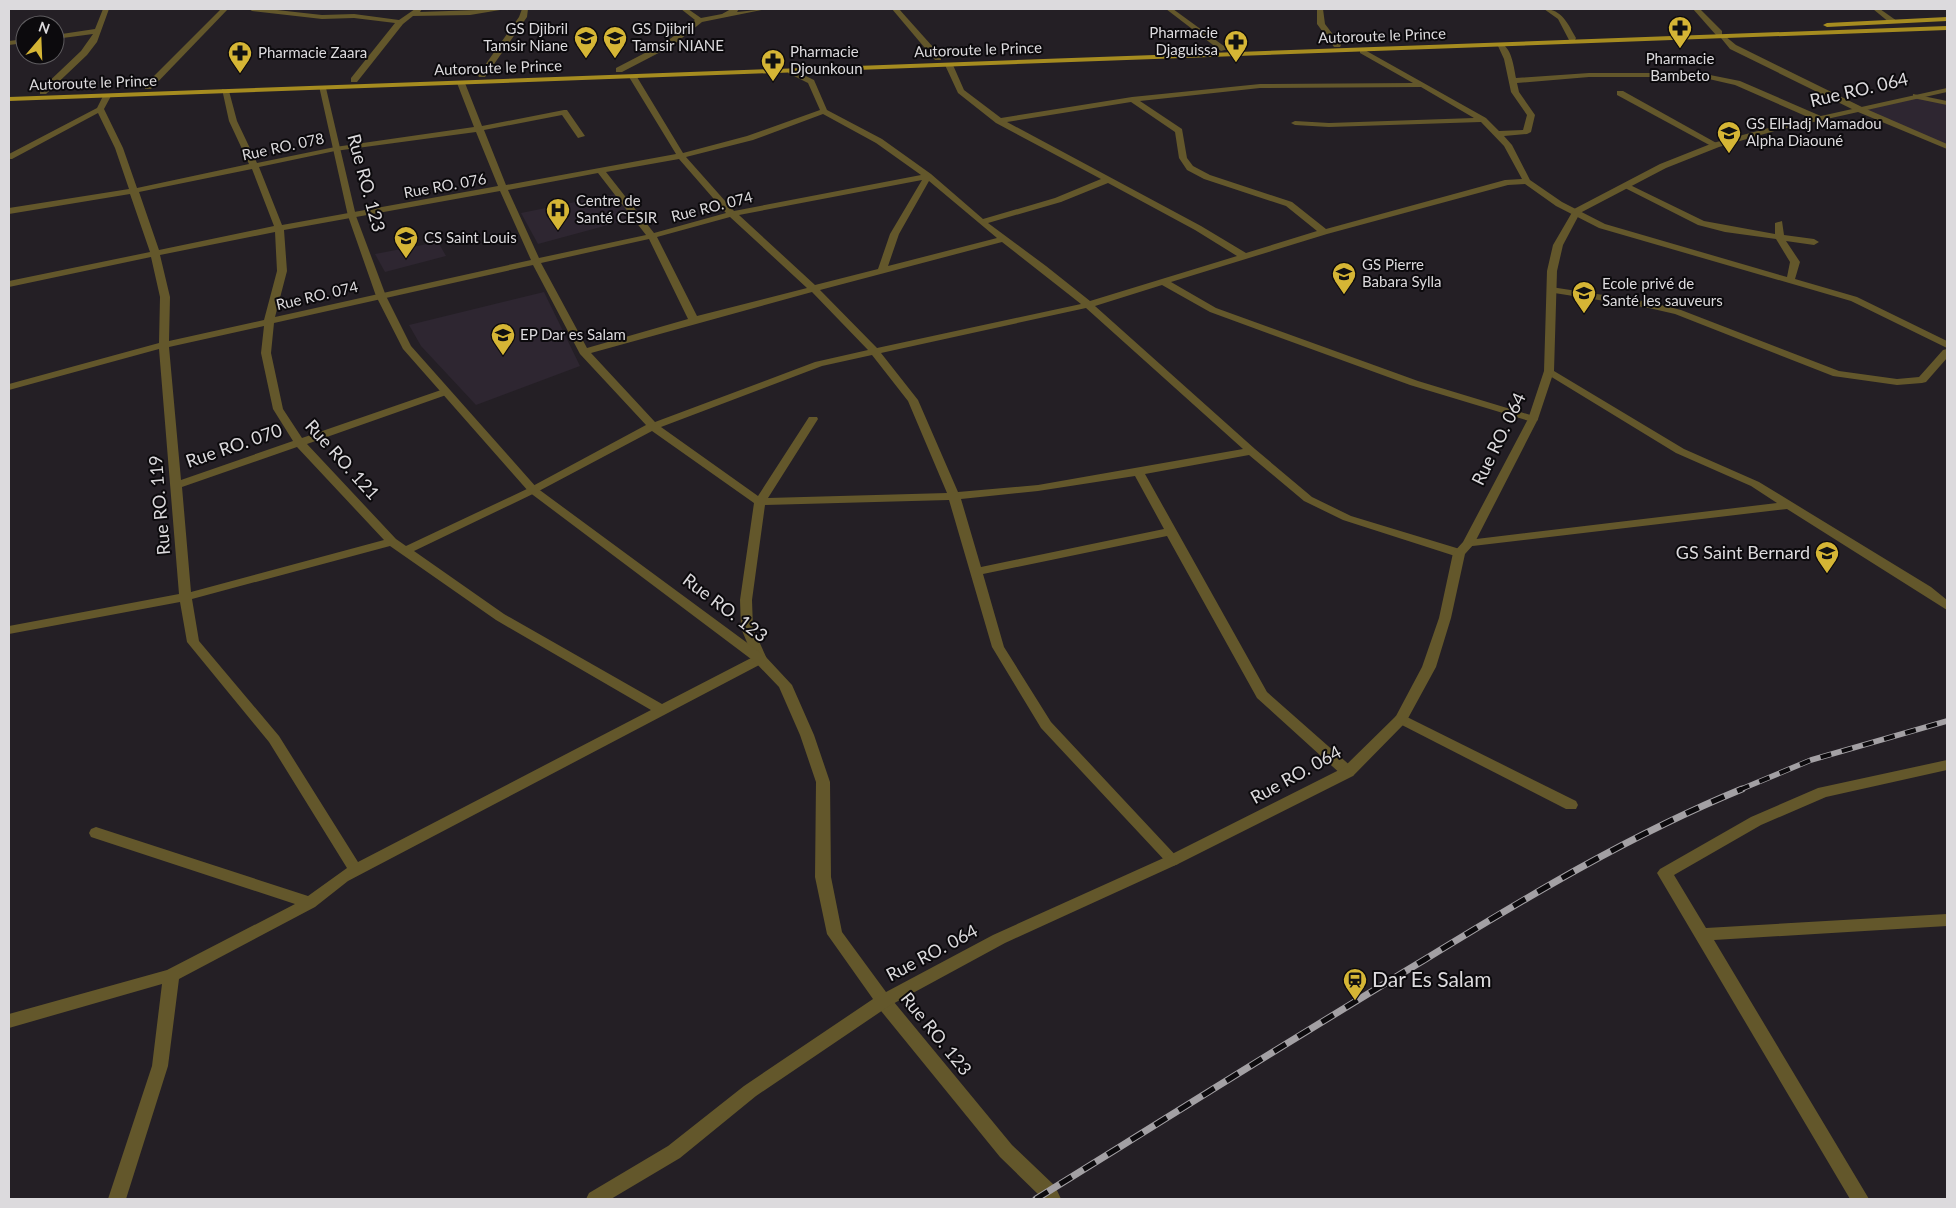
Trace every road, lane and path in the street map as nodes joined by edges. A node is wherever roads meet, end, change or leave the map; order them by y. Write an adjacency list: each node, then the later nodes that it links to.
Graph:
1 (106, 9): 26 (street)
2 (225, 9): 45 (street)
3 (252, 9): 22 (street)
4 (503, 9): 18 (street)
5 (525, 9): 39 (street)
6 (684, 9): 21 (street)
7 (736, 9): 19 (street)
8 (764, 9): 19 (street)
9 (895, 9): 35 (street)
10 (994, 9): 11 (street)
11 (998, 9)
12 (1169, 9): 33 (street)
13 (1319, 9): 14 (street); 31 (street)
14 (1328, 9)
15 (1547, 9): 30 (street)
16 (1696, 9): 28 (street)
17 (1876, 9): 24 (street)
18 (416, 11): 22 (street)
19 (724, 16): 21 (street)
20 (1947, 19): 24 (main road)
21 (700, 20): 37 (street)
22 (400, 22): 41 (street)
23 (1947, 24): 24 (main road, Autoroute le Prince)
24 (1896, 26): 25 (main road, Autoroute le Prince); 28 (main road, Autoroute le Prince); 28 (main road)
25 (1947, 28)
26 (96, 31): 29 (street); 48 (street)
27 (1947, 32): 28 (main road)
28 (1722, 35): 30 (main road, Autoroute le Prince); 32 (main road, Autoroute le Prince); 58 (street)
29 (65, 36)
30 (1572, 38): 31 (main road, Autoroute le Prince)
31 (1337, 45): 33 (main road, Autoroute le Prince)
32 (1502, 46): 34 (main road, Autoroute le Prince); 42 (street)
33 (1224, 49): 35 (main road, Autoroute le Prince)
34 (1363, 51): 36 (main road, Autoroute le Prince); 44 (street)
35 (938, 58): 37 (main road, Autoroute le Prince)
36 (949, 65): 38 (main road, Autoroute le Prince); 62 (street)
37 (619, 70): 39 (main road, Autoroute le Prince)
38 (791, 71): 40 (main road, Autoroute le Prince); 59 (street)
39 (482, 75): 41 (main road, Autoroute le Prince)
40 (633, 77): 43 (main road, Autoroute le Prince); 70 (street)
41 (354, 80): 45 (main road, Autoroute le Prince)
42 (1513, 81): 60 (street); 65 (street)
43 (461, 83): 46 (main road, Autoroute le Prince); 64 (street)
44 (1421, 85): 55 (street); 61 (street)
45 (148, 87): 48 (main road, Autoroute le Prince)
46 (322, 88): 49 (main road, Autoroute le Prince); 69 (street, Rue RO. 123)
47 (1947, 90): 53 (street, Rue RO. 064)
48 (43, 92): 50 (main road, Autoroute le Prince)
49 (225, 92): 52 (main road, Autoroute le Prince); 72 (street, Rue RO. 121)
50 (9, 93)
51 (1620, 93): 67 (street)
52 (107, 96): 54 (main road, Autoroute le Prince); 57 (street)
53 (1916, 96): 56 (street); 58 (street, Rue RO. 064)
54 (9, 99)
55 (1132, 99): 62 (street); 87 (street)
56 (1947, 103)
57 (100, 109): 71 (street); 79 (street, Rue RO. 119)
58 (1861, 110): 60 (street, Rue RO. 064); 68 (street)
59 (824, 111): 70 (street, Rue RO. 076); 74 (street)
60 (1820, 119): 67 (street, Rue RO. 064)
61 (1483, 120): 63 (street); 65 (street)
62 (999, 121): 75 (street)
63 (1295, 123)
64 (479, 129): 66 (street, Rue RO. 078); 69 (street, Rue RO. 078); 78 (street)
65 (1497, 134): 76 (street)
66 (581, 136)
67 (1716, 145): 77 (street, Rue RO. 064)
68 (1947, 147)
69 (335, 149): 72 (street, Rue RO. 078); 83 (street, Rue RO. 123)
70 (681, 156): 73 (street, Rue RO. 076); 82 (street)
71 (9, 157)
72 (255, 167): 79 (street, Rue RO. 078); 86 (street, Rue RO. 121)
73 (600, 171): 78 (street, Rue RO. 076); 88 (street)
74 (928, 176): 82 (street, Rue RO. 074); 84 (street); 95 (street)
75 (1107, 180): 84 (street); 93 (street)
76 (1527, 181): 81 (street); 87 (street)
77 (1624, 186): 81 (street, Rue RO. 064); 89 (street)
78 (503, 189): 83 (street, Rue RO. 076); 94 (street)
79 (133, 191): 80 (street, Rue RO. 078); 92 (street, Rue RO. 119)
80 (9, 211)
81 (1577, 212): 97 (street); 100 (street, Rue RO. 064)
82 (732, 214): 88 (street, Rue RO. 074); 99 (street)
83 (352, 216): 86 (street, Rue RO. 076); 101 (street, Rue RO. 123)
84 (981, 222): 90 (street)
85 (1779, 223): 89 (street)
86 (278, 228): 92 (street, Rue RO. 076); 104 (street, Rue RO. 121)
87 (1324, 232): 93 (street)
88 (652, 236): 94 (street, Rue RO. 074); 103 (street)
89 (1780, 238): 91 (street); 97 (street)
90 (1003, 239): 95 (street); 102 (street)
91 (1814, 242)
92 (155, 253): 98 (street, Rue RO. 076); 105 (street, Rue RO. 119)
93 (1246, 256): 96 (street)
94 (536, 262): 101 (street, Rue RO. 074); 108 (street)
95 (882, 272): 99 (street)
96 (1164, 282): 102 (street); 114 (street)
97 (1790, 282): 106 (street)
98 (9, 284)
99 (815, 290): 103 (street); 107 (street)
100 (1552, 290): 109 (street); 110 (street, Rue RO. 064)
101 (381, 296): 104 (street, Rue RO. 074); 112 (street, Rue RO. 123)
102 (1088, 305): 107 (street); 117 (street)
103 (694, 320): 108 (street)
104 (269, 322): 105 (street, Rue RO. 074); 116 (street, Rue RO. 121)
105 (164, 345): 111 (street, Rue RO. 074); 119 (street, Rue RO. 119)
106 (1947, 345)
107 (874, 351): 115 (street); 121 (street)
108 (584, 352): 115 (street)
109 (1947, 352)
110 (1549, 371): 114 (street, Rue RO. 064); 123 (street)
111 (9, 387)
112 (445, 392): 116 (street, Rue RO. 070); 120 (street, Rue RO. 123)
113 (813, 419): 122 (street)
114 (1533, 419): 126 (street, Rue RO. 064)
115 (652, 426): 120 (street); 122 (street)
116 (299, 442): 119 (street, Rue RO. 070); 125 (street, Rue RO. 121)
117 (1251, 451): 118 (street); 126 (street)
118 (1138, 472): 121 (street); 124 (street)
119 (176, 485): 129 (street, Rue RO. 119)
120 (532, 490): 127 (street); 132 (street, Rue RO. 123)
121 (954, 496): 122 (street); 128 (street)
122 (760, 502): 132 (street)
123 (1788, 505): 126 (street); 130 (street)
124 (1172, 531): 128 (street); 136 (street)
125 (392, 542): 127 (street, Rue RO. 121); 129 (street)
126 (1463, 548): 134 (street, Rue RO. 064)
127 (405, 551): 133 (street, Rue RO. 121)
128 (975, 572): 139 (street)
129 (185, 597): 131 (street); 140 (street, Rue RO. 119)
130 (1947, 606)
131 (9, 630)
132 (760, 659): 133 (street); 145 (street, Rue RO. 123)
133 (662, 710): 140 (street)
134 (1401, 719): 136 (street, Rue RO. 064); 137 (street)
135 (1947, 765): 143 (street)
136 (1348, 772): 139 (street, Rue RO. 064)
137 (1571, 805)
138 (96, 833): 141 (street)
139 (1173, 860): 145 (street, Rue RO. 064)
140 (356, 870): 141 (street)
141 (310, 903): 144 (street)
142 (1947, 920): 143 (street)
143 (1701, 935): 150 (street)
144 (171, 975): 146 (street); 148 (street)
145 (883, 1000): 147 (street, Rue RO. 123); 149 (street, Rue RO. 064)
146 (9, 1021)
147 (1050, 1196)
148 (118, 1199)
149 (595, 1199)
150 (1860, 1199)

